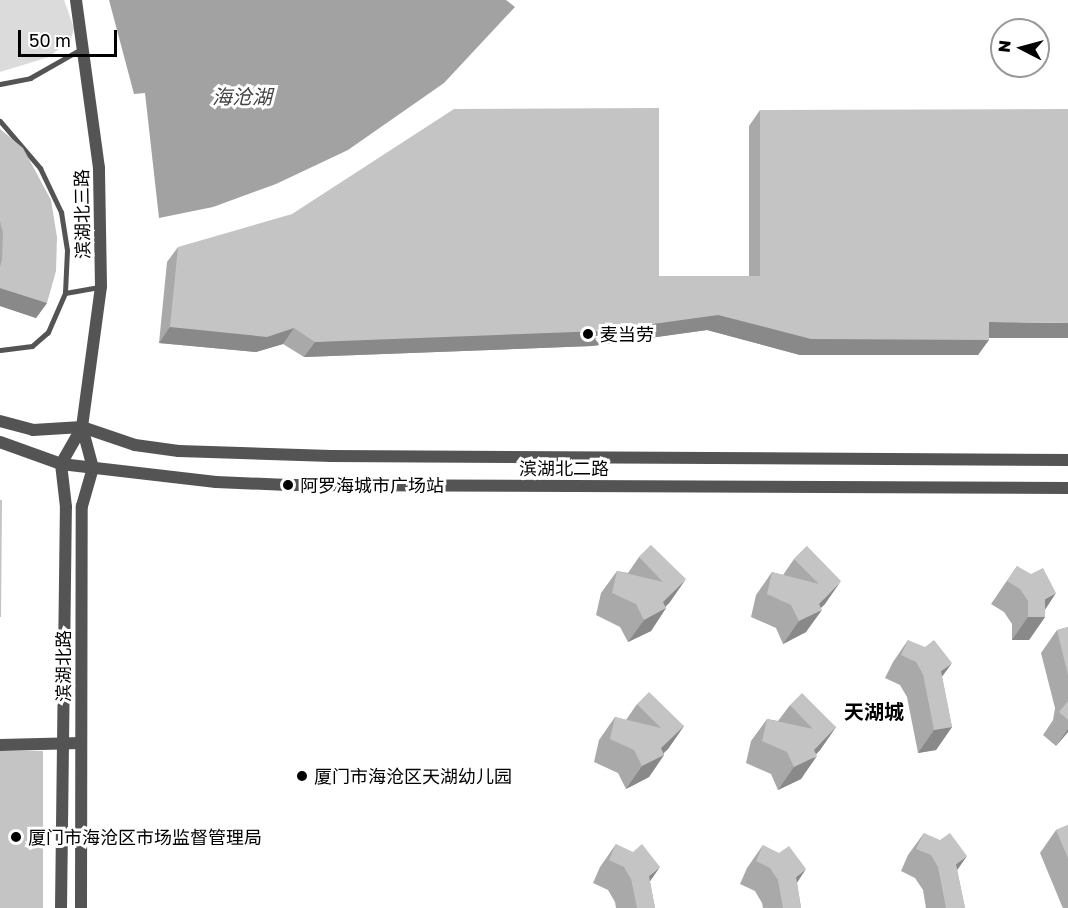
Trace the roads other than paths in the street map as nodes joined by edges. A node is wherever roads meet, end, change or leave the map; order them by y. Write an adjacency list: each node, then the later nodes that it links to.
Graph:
1 (76, 0): 2 (street, 滨湖北三路)
2 (85, 46): 3 (lane); 5 (street, 滨湖北三路)
3 (0, 84)
4 (0, 121): 6 (lane)
5 (101, 286): 6 (lane); 9 (street, 滨湖北三路)
6 (65, 293): 7 (lane)
7 (0, 350)
8 (0, 421): 9 (street)
9 (82, 427): 11 (street, 滨湖北二路); 12 (street); 13 (street)
10 (0, 442): 12 (street)
11 (1068, 460)
12 (62, 465): 13 (street, 滨湖北二路); 16 (street, 滨湖北路)
13 (93, 468): 14 (street, 滨湖北二路); 15 (street, 滨湖北路)
14 (1068, 488)
15 (81, 743): 16 (street); 19 (street, 滨湖北路)
16 (62, 744): 17 (street); 18 (street, 滨湖北路)
17 (0, 745)
18 (61, 908)
19 (81, 908)

